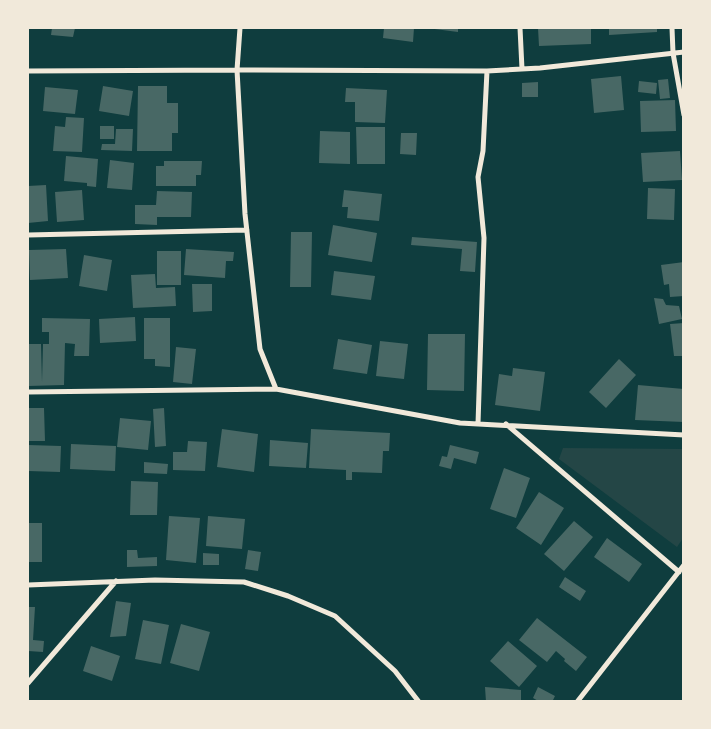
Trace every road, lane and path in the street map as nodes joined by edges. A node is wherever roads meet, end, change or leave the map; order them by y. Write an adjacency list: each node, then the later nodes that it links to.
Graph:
1 (240, 28): 7 (street)
2 (520, 28): 6 (street)
3 (672, 28): 5 (street)
4 (684, 52): 5 (street)
5 (674, 53): 6 (street); 10 (street)
6 (522, 69): 9 (street)
7 (236, 70): 8 (street); 9 (street); 11 (street)
8 (28, 71)
9 (487, 71): 15 (street)
10 (684, 115)
11 (247, 230): 12 (street); 13 (street)
12 (28, 235)
13 (276, 389): 14 (street); 15 (street)
14 (28, 392)
15 (478, 424): 16 (street)
16 (506, 424): 17 (street); 19 (street)
17 (684, 434)
18 (684, 565): 19 (street)
19 (678, 572): 24 (street)
20 (116, 581): 21 (street); 22 (street); 23 (street)
21 (28, 585)
22 (28, 683)
23 (419, 702)
24 (577, 702)

